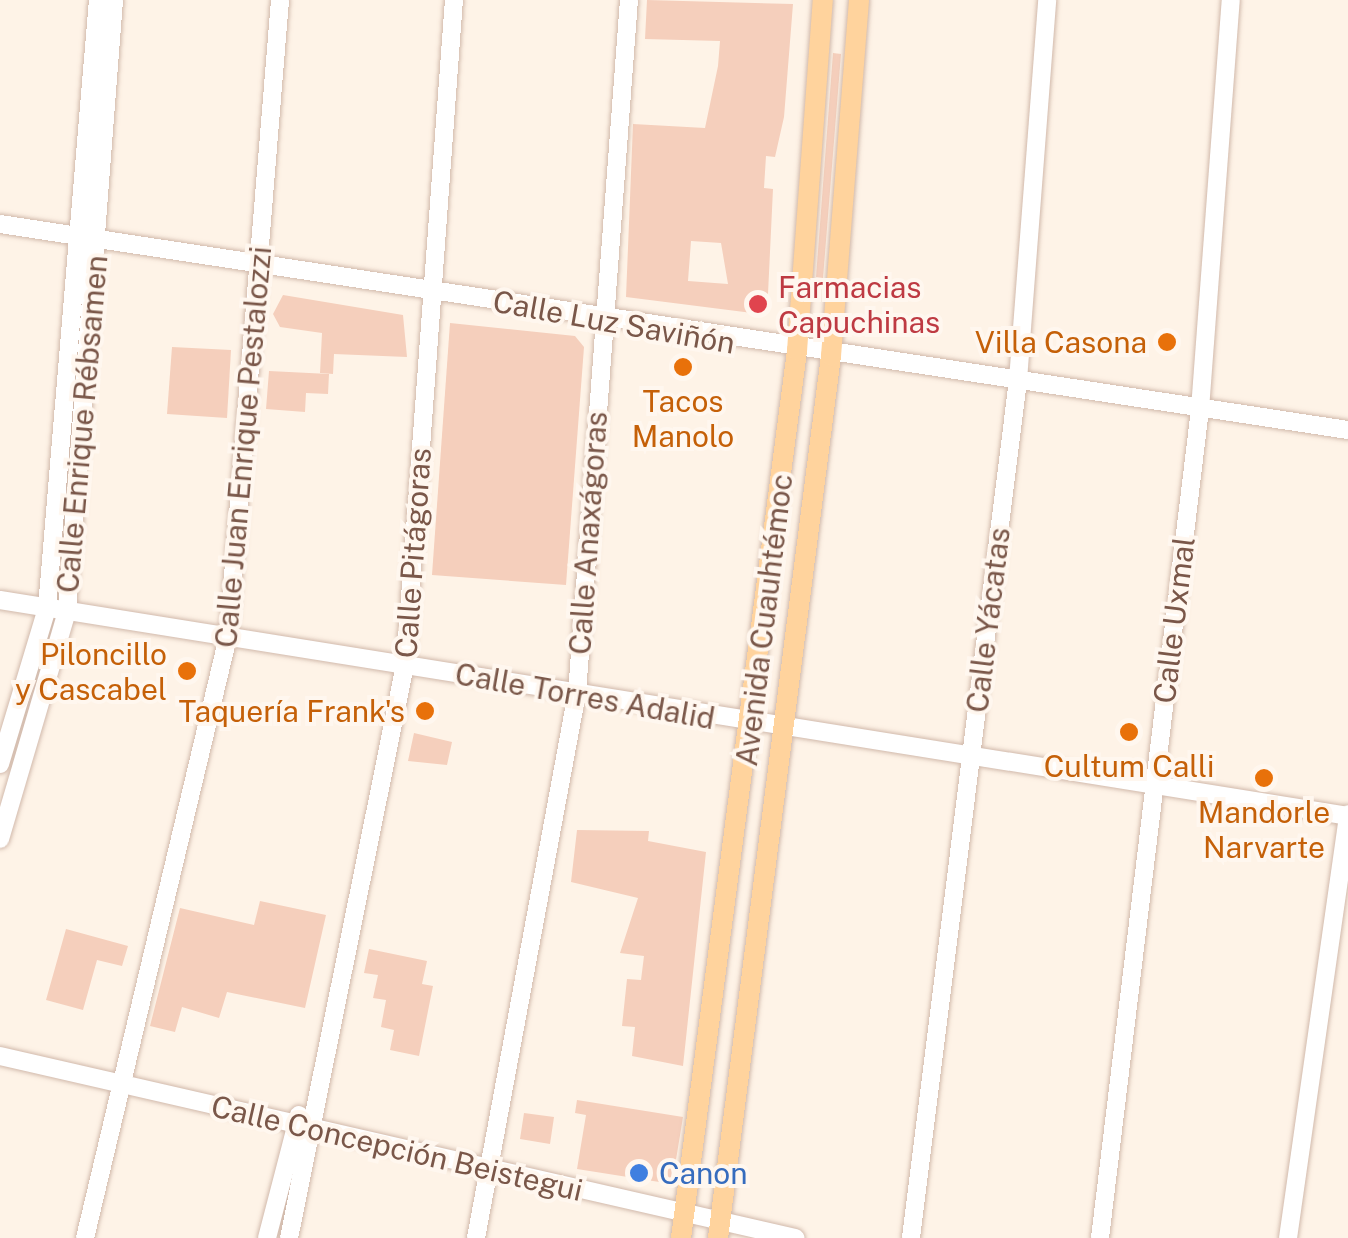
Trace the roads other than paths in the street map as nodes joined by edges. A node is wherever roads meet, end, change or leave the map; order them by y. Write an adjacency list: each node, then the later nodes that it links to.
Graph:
1 (98, 0): 11 (street, Calle Enrique Rébsamen)
2 (114, 0): 11 (street, Calle Enrique Rébsamen)
3 (280, 0): 12 (street, Calle Juan Enrique Pestalozzi)
4 (454, 0): 13 (street, Calle Pitágoras)
5 (629, 0): 14 (street, Calle Anaxágoras)
6 (823, 0): 15 (main road, Avenida Cuauhtémoc)
7 (858, 0): 16 (main road, Avenida Cuauhtémoc)
8 (1047, 0): 17 (street, Calle Yácatas)
9 (1231, 0): 18 (street, Calle Uxmal)
10 (0, 224): 11 (street, Calle Luz Saviñón)
11 (89, 238): 12 (street, Calle Luz Saviñón); 21 (street, Calle Enrique Rébsamen); 22 (street, Calle Enrique Rébsamen)
12 (261, 264): 13 (street, Calle Luz Saviñón); 23 (street, Calle Juan Enrique Pestalozzi)
13 (432, 290): 14 (street, Calle Luz Saviñón); 24 (street, Calle Pitágoras)
14 (603, 323): 15 (street, Calle Luz Saviñón); 25 (street, Calle Anaxágoras)
15 (797, 352): 16 (street, Calle Luz Saviñón); 26 (main road, Avenida Cuauhtémoc)
16 (832, 356): 17 (street, Calle Luz Saviñón); 27 (main road, Avenida Cuauhtémoc)
17 (1018, 380): 18 (street, Calle Luz Saviñón); 28 (street, Calle Yácatas)
18 (1200, 410): 19 (street, Calle Luz Saviñón); 30 (street, Calle Uxmal)
19 (1348, 430)
20 (0, 600): 21 (street, Calle Torres Adalid)
21 (47, 608): 22 (street, Calle Torres Adalid); 29 (street, Calle Enrique Rébsamen)
22 (67, 611): 23 (street, Calle Torres Adalid); 32 (street, Calle Enrique Rébsamen)
23 (228, 637): 24 (street, Calle Torres Adalid); 34 (street, Calle Juan Enrique Pestalozzi)
24 (405, 666): 25 (street, Calle Torres Adalid); 35 (street, Calle Pitágoras)
25 (577, 693): 26 (street, Calle Torres Adalid); 38 (street, Calle Anaxágoras)
26 (751, 724): 27 (street, Calle Torres Adalid); 39 (main road, Avenida Cuauhtémoc)
27 (785, 728): 28 (street, Calle Torres Adalid); 40 (main road, Avenida Cuauhtémoc)
28 (970, 759): 30 (street, Calle Torres Adalid); 47 (street, Calle Yácatas)
29 (0, 764)
30 (1154, 784): 31 (street, Calle Torres Adalid); 48 (street, Calle Uxmal)
31 (1348, 816): 49 (street)
32 (1, 830)
33 (0, 1056): 34 (street, Calle Concepción Beistegui)
34 (122, 1084): 36 (street, Calle Concepción Beistegui); 41 (street, Calle Juan Enrique Pestalozzi)
35 (311, 1098): 36 (street, Calle Pitágoras); 37 (street, Calle Pitágoras)
36 (294, 1123): 37 (street, Calle Concepción Beistegui); 42 (street, Calle Pitágoras)
37 (314, 1127): 38 (street, Calle Concepción Beistegui); 43 (street, Calle Pitágoras)
38 (492, 1170): 39 (street, Calle Concepción Beistegui); 44 (street, Calle Anaxágoras)
39 (686, 1216): 40 (street, Calle Concepción Beistegui); 45 (main road, Avenida Cuauhtémoc)
40 (720, 1230): 46 (street, Calle Concepción Beistegui)
41 (85, 1238)
42 (268, 1238)
43 (289, 1238)
44 (476, 1238)
45 (682, 1238)
46 (795, 1238)
47 (911, 1238)
48 (1100, 1238)
49 (1288, 1238)

